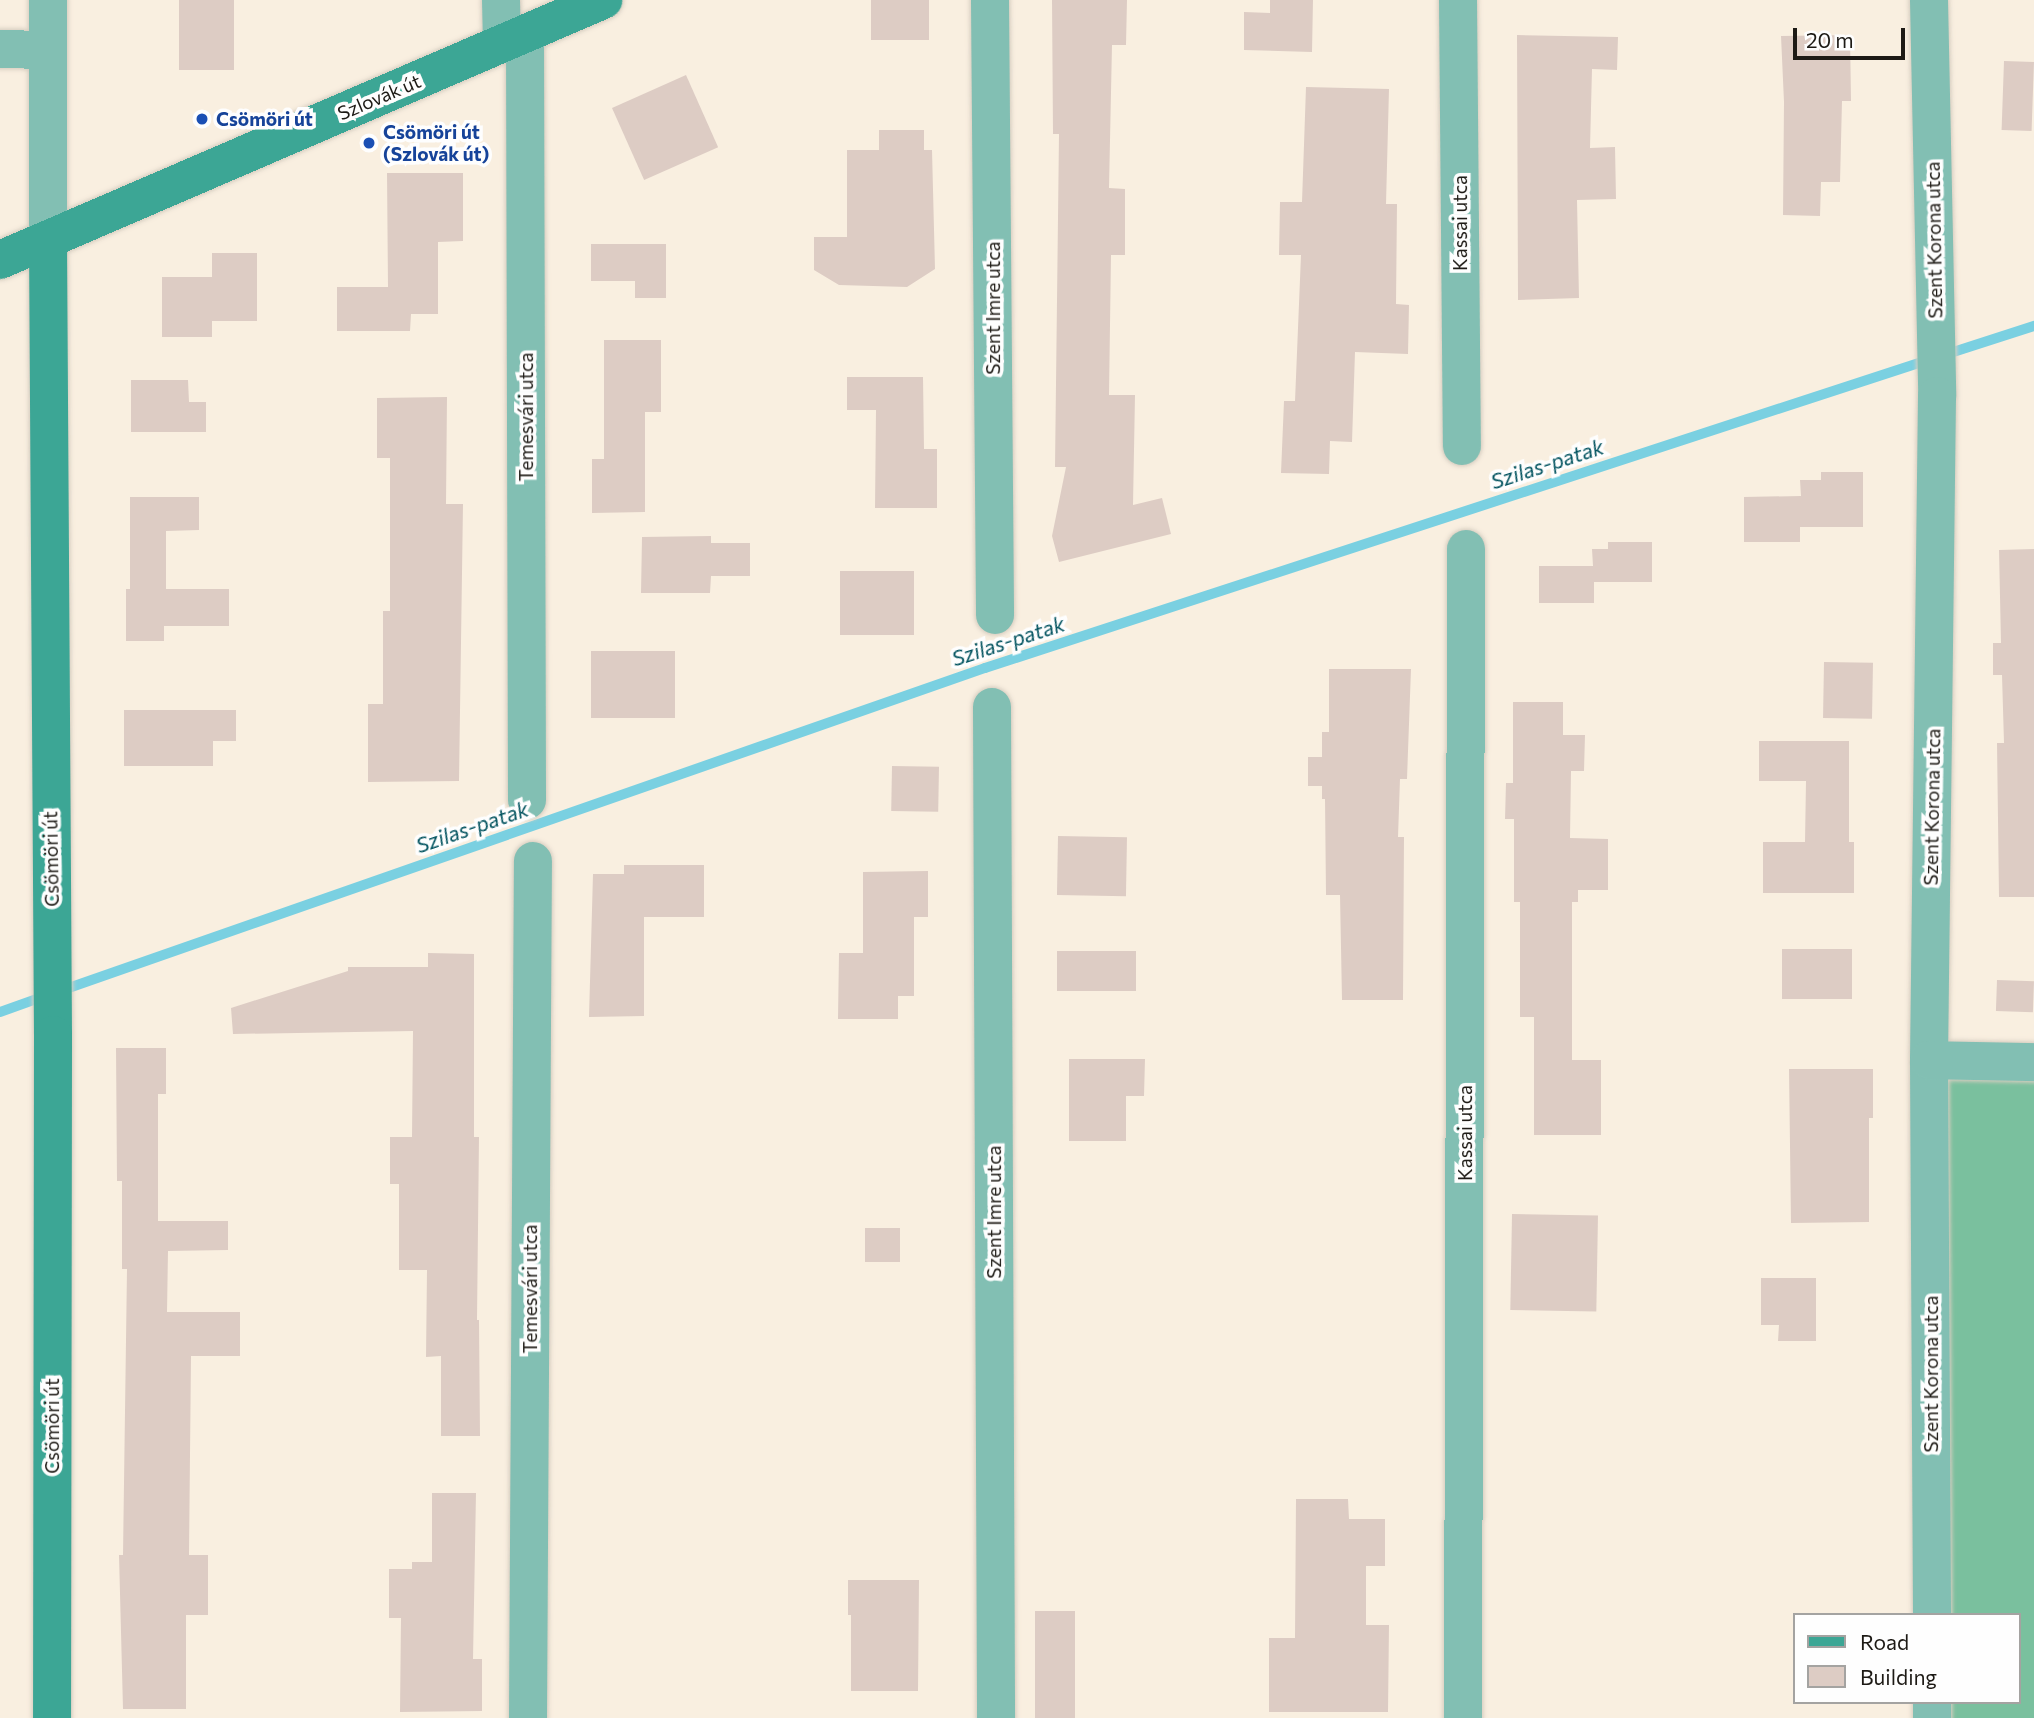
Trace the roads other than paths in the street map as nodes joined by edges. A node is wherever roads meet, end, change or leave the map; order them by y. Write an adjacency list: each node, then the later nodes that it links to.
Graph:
1 (48, 0): 9 (street, Csömöri út)
2 (501, 0): 7 (street, Temesvári utca)
3 (603, 0): 7 (main road, Szlovák út)
4 (990, 0): 14 (street, Szent Imre utca)
5 (1458, 0): 12 (street, Kassai utca)
6 (1929, 0): 18 (street, Szent Korona utca)
7 (514, 39): 10 (main road, Szlovák út); 16 (street, Temesvári utca)
8 (0, 49): 9 (street)
9 (48, 50): 10 (street, Csömöri út)
10 (48, 241): 11 (main road, Szlovák út); 21 (main road, Csömöri út)
11 (0, 260)
12 (1462, 446)
13 (1466, 549): 24 (street, Kassai utca)
14 (995, 615)
15 (992, 707): 23 (street, Szent Imre utca)
16 (527, 800)
17 (533, 861): 22 (street, Temesvári utca)
18 (1929, 1060): 19 (street); 20 (street, Szent Korona utca)
19 (2034, 1062)
20 (1931, 1613)
21 (52, 1718)
22 (528, 1718)
23 (996, 1718)
24 (1463, 1718)

